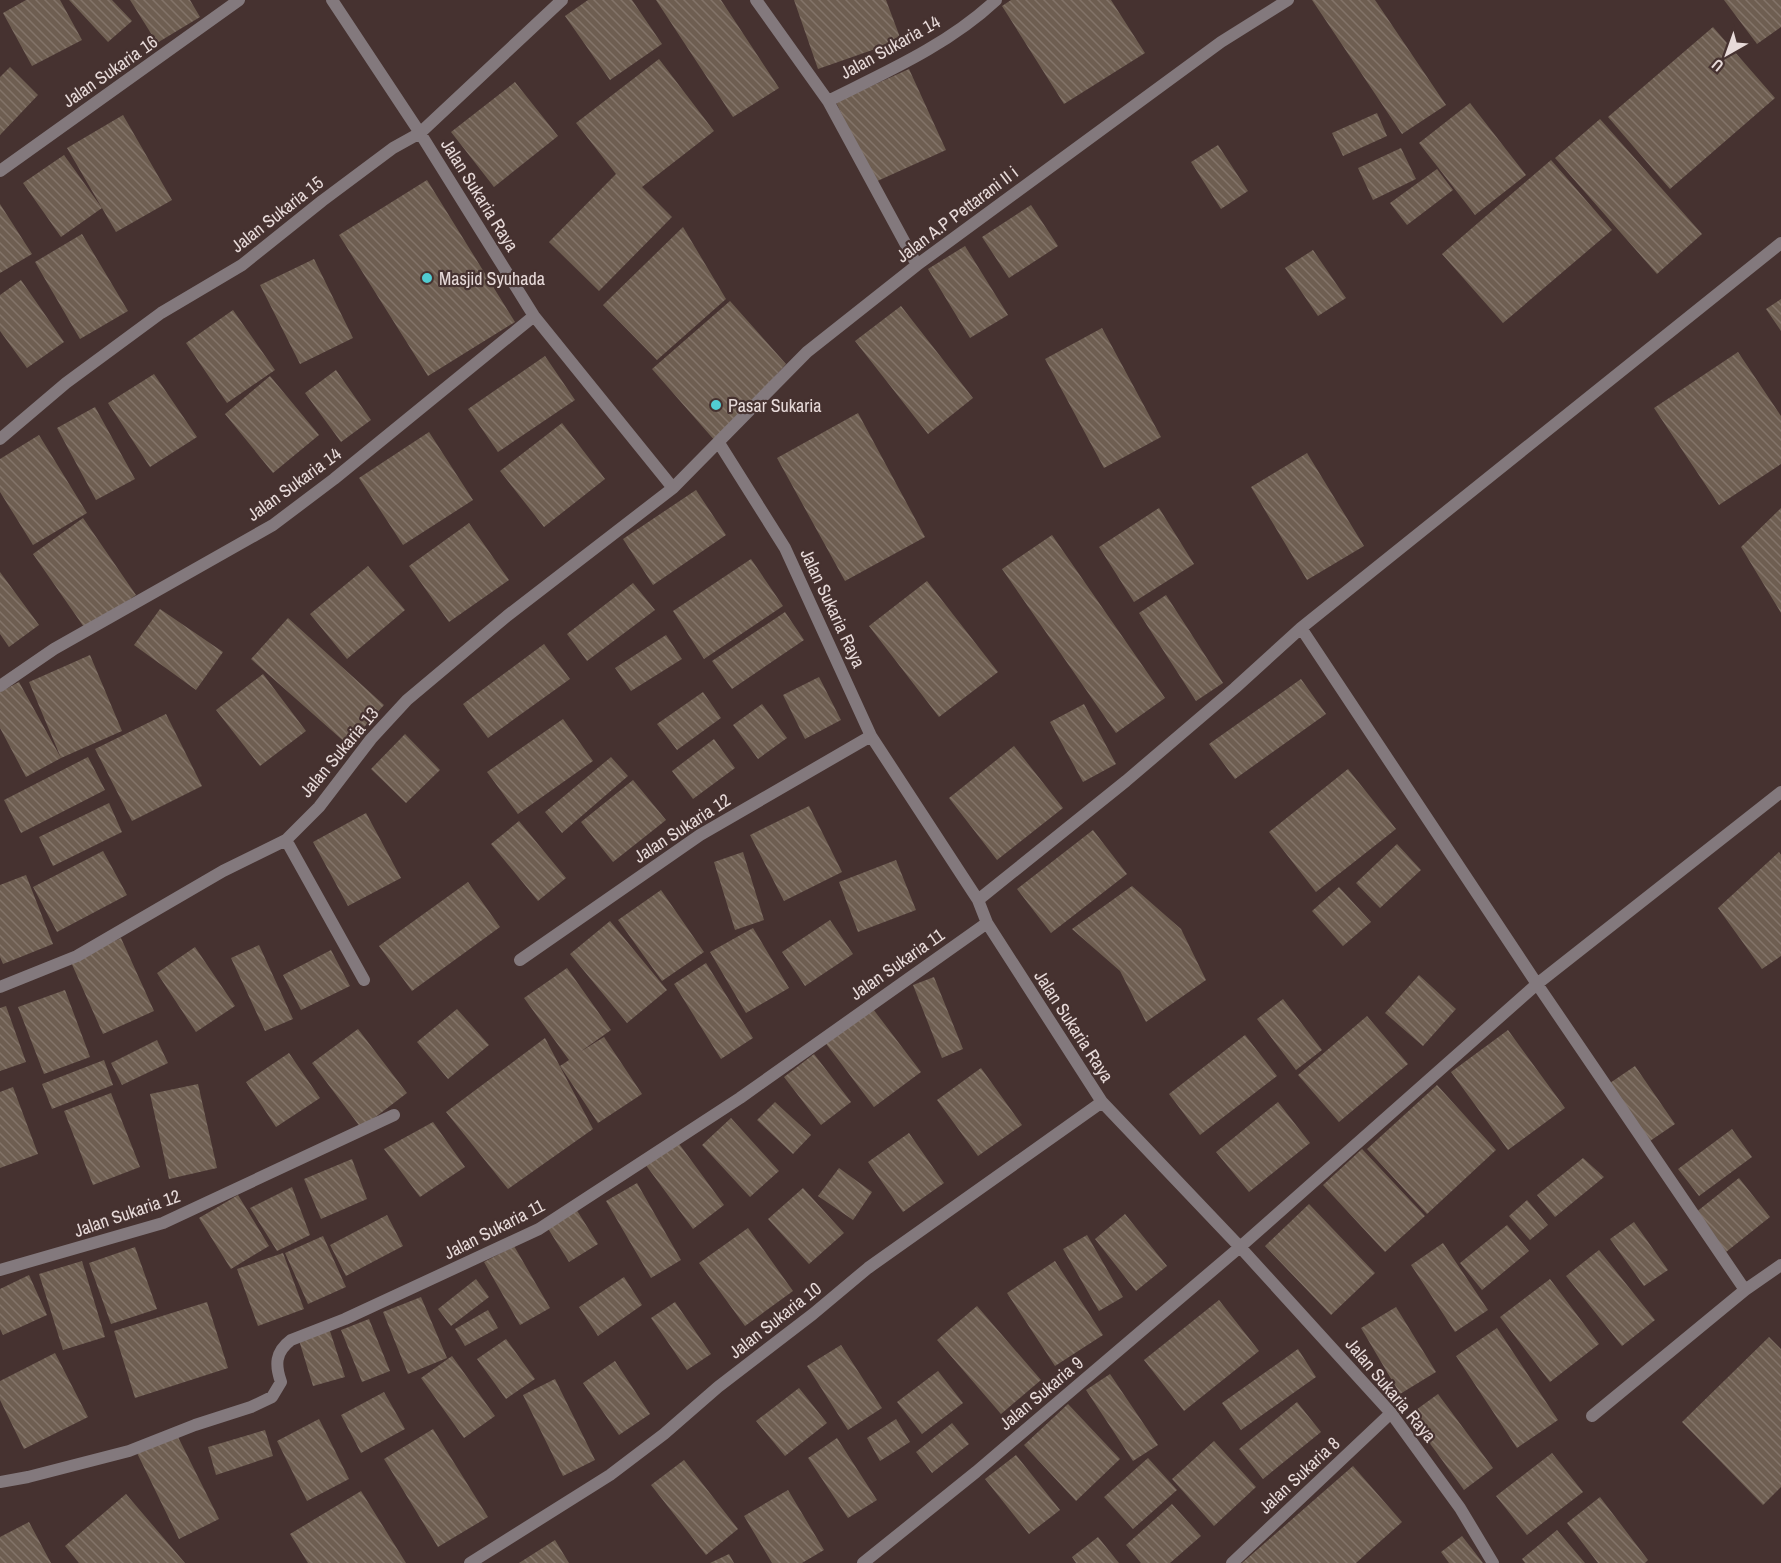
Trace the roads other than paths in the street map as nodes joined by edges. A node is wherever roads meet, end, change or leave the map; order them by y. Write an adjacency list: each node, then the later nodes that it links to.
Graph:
1 (239, 0): 9 (street, Jalan Sukaria 16)
2 (332, 0): 8 (street, Jalan Sukaria Raya)
3 (562, 0): 8 (street, Jalan Sukaria 15)
4 (756, 0): 7 (street)
5 (996, 0): 7 (street, Jalan Sukaria 14)
6 (1288, 0): 11 (street, Jalan A.P Pettarani II i)
7 (828, 101): 11 (street)
8 (420, 133): 12 (street, Jalan Sukaria Raya); 13 (street, Jalan Sukaria 15)
9 (0, 171)
10 (1781, 243): 16 (street)
11 (917, 265): 14 (street, Jalan A.P Pettarani II i)
12 (534, 316): 15 (street, Jalan Sukaria Raya); 17 (street, Jalan Sukaria 14)
13 (0, 439)
14 (719, 442): 15 (street, Jalan A.P Pettarani II i); 18 (street, Jalan Sukaria Raya)
15 (673, 488): 20 (street, Jalan Sukaria 13)
16 (1301, 628): 21 (street); 25 (street)
17 (0, 686)
18 (871, 736): 21 (street, Jalan Sukaria Raya); 23 (street, Jalan Sukaria 12)
19 (1781, 792): 25 (street, Jalan Sukaria 9)
20 (286, 840): 24 (street); 26 (street, Jalan Sukaria 13)
21 (978, 900): 22 (street, Jalan Sukaria Raya)
22 (987, 923): 27 (street, Jalan Sukaria Raya); 35 (street, Jalan Sukaria 11)
23 (520, 960)
24 (363, 980)
25 (1537, 984): 29 (street, Jalan Sukaria 9); 32 (street)
26 (0, 987)
27 (1102, 1102): 29 (street, Jalan Sukaria Raya); 36 (street, Jalan Sukaria 10)
28 (394, 1115): 31 (street, Jalan Sukaria 12)
29 (1240, 1247): 33 (street, Jalan Sukaria Raya); 37 (street, Jalan Sukaria 9)
30 (1781, 1265): 32 (street)
31 (0, 1270)
32 (1745, 1290): 34 (street)
33 (1391, 1413): 38 (street, Jalan Sukaria 8); 39 (street, Jalan Sukaria Raya)
34 (1592, 1416)
35 (0, 1482)
36 (470, 1563)
37 (863, 1563)
38 (1232, 1563)
39 (1492, 1563)

